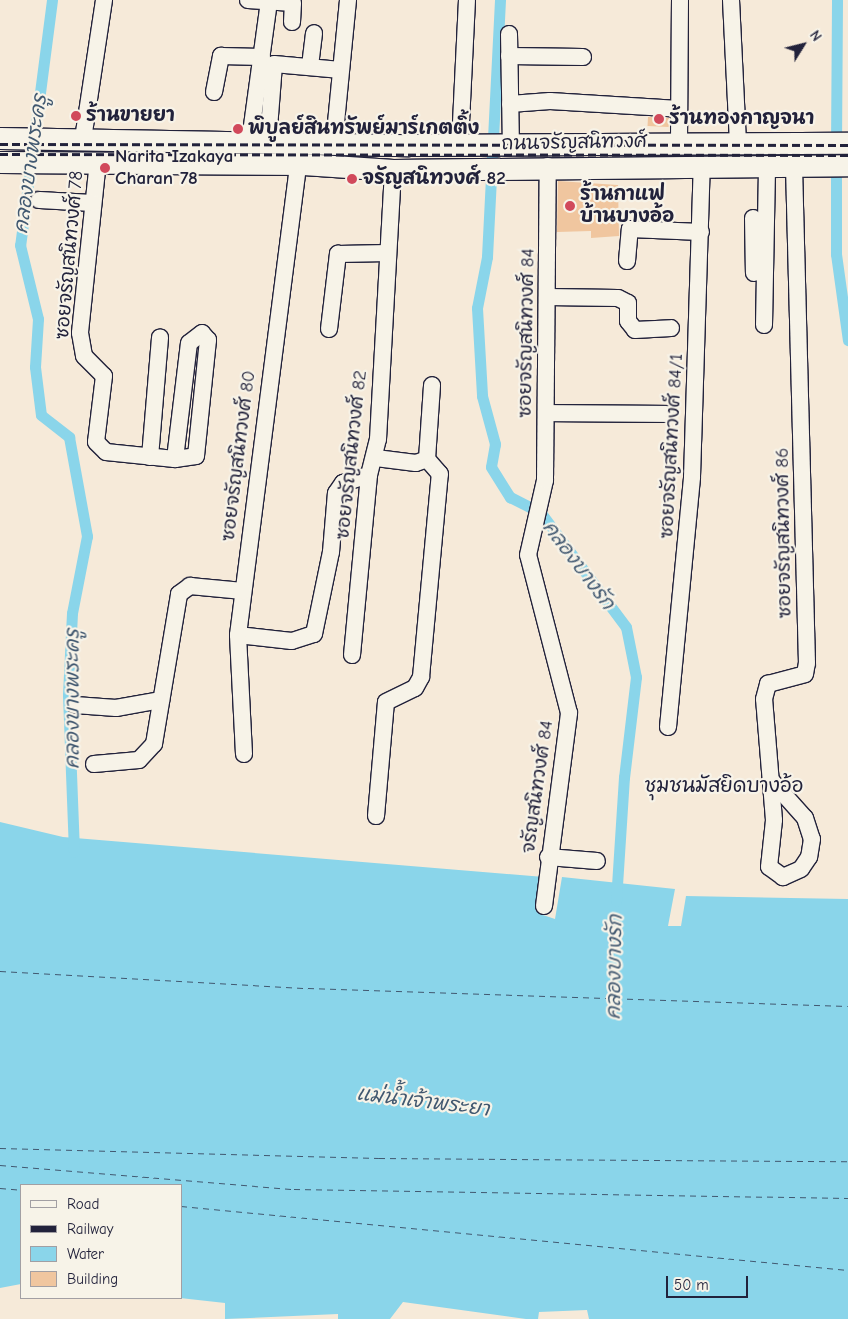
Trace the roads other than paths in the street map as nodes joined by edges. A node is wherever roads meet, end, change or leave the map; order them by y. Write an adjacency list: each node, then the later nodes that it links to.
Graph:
1 (104, 0): 20 (street)
2 (248, 0): 7 (street)
3 (348, 0): 15 (street)
4 (467, 0): 22 (street)
5 (680, 0): 18 (street)
6 (731, 0): 24 (street)
7 (269, 1): 8 (street); 12 (street)
8 (292, 22)
9 (314, 33): 14 (street)
10 (509, 34): 11 (street)
11 (509, 56): 13 (street); 17 (street)
12 (262, 57): 16 (street); 21 (street)
13 (583, 57)
14 (310, 66): 15 (street); 21 (street)
15 (341, 70): 25 (street)
16 (214, 92)
17 (510, 104): 18 (street); 27 (street)
18 (679, 109): 23 (street)
19 (0, 138): 20 (main road, ถนนจรัญสนิทวงศ์)
20 (83, 139): 21 (main road, ถนนจรัญสนิทวงศ์)
21 (259, 141): 25 (main road, ถนนจรัญสนิทวงศ์)
22 (460, 142): 25 (main road, ถนนจรัญสนิทวงศ์); 27 (main road, ถนนจรัญสนิทวงศ์)
23 (679, 142): 24 (main road, ถนนจรัญสนิทวงศ์); 27 (main road, ถนนจรัญสนิทวงศ์)
24 (738, 142): 26 (main road, ถนนจรัญสนิทวงศ์)
25 (334, 143)
26 (848, 143)
27 (511, 145)
28 (98, 161): 29 (main road, ถนนจรัญสนิทวงศ์); 30 (main road, ถนนจรัญสนิทวงศ์); 38 (street, ซอยจรัญสนิทวงศ์ 78)
29 (0, 162)
30 (298, 164): 36 (main road, ถนนจรัญสนิทวงศ์); 58 (street, ซอยจรัญสนิทวงศ์ 80)
31 (848, 165): 35 (main road, ถนนจรัญสนิทวงศ์)
32 (548, 166): 33 (main road, ถนนจรัญสนิทวงศ์); 36 (main road, ถนนจรัญสนิทวงศ์); 44 (street, ซอยจรัญสนิทวงศ์ 84)
33 (702, 166): 34 (main road, ถนนจรัญสนิทวงศ์); 40 (street, ซอยจรัญสนิทวงศ์ 84/1)
34 (767, 167): 35 (main road, ถนนจรัญสนิทวงศ์); 43 (street)
35 (794, 167): 66 (street, ซอยจรัญสนิทวงศ์ 86)
36 (393, 170): 41 (street, ซอยจรัญสนิทวงศ์ 82)
37 (39, 200): 38 (street)
38 (93, 203): 52 (street, ซอยจรัญสนิทวงศ์ 78)
39 (753, 218): 43 (street)
40 (701, 232): 42 (street); 63 (street, ซอยจรัญสนิทวงศ์ 84/1)
41 (388, 254): 47 (street); 53 (street, ซอยจรัญสนิทวงศ์ 82)
42 (627, 261)
43 (760, 272): 45 (street)
44 (547, 297): 46 (street); 50 (street, ซอยจรัญสนิทวงศ์ 84)
45 (760, 322)
46 (672, 328)
47 (329, 329)
48 (160, 337): 52 (street)
49 (432, 385): 55 (street)
50 (546, 413): 51 (street); 57 (street, ซอยจรัญสนิทวงศ์ 84)
51 (666, 414)
52 (150, 457): 54 (street, ซอยจรัญสนิทวงศ์ 78)
53 (376, 458): 55 (street); 56 (street, ซอยจรัญสนิทวงศ์ 82)
54 (175, 459): 54 (street, ซอยจรัญสนิทวงศ์ 78)
55 (426, 459): 67 (street)
56 (369, 475): 59 (street); 60 (street, ซอยจรัญสนิทวงศ์ 82)
57 (540, 501): 68 (street, จรัญสนิทวงศ์ 84)
58 (243, 591): 59 (street, ซอยจรัญสนิทวงศ์ 80); 61 (street)
59 (238, 635): 64 (street, ซอยจรัญสนิทวงศ์ 80)
60 (352, 655)
61 (161, 700): 62 (street); 65 (street)
62 (76, 705)
63 (668, 727)
64 (244, 754)
65 (94, 764)
66 (771, 780): 66 (street, ซอยจรัญสนิทวงศ์ 86)
67 (376, 816)
68 (548, 856): 69 (street); 70 (street, จรัญสนิทวงศ์ 84)
69 (596, 861)
70 (544, 906)

